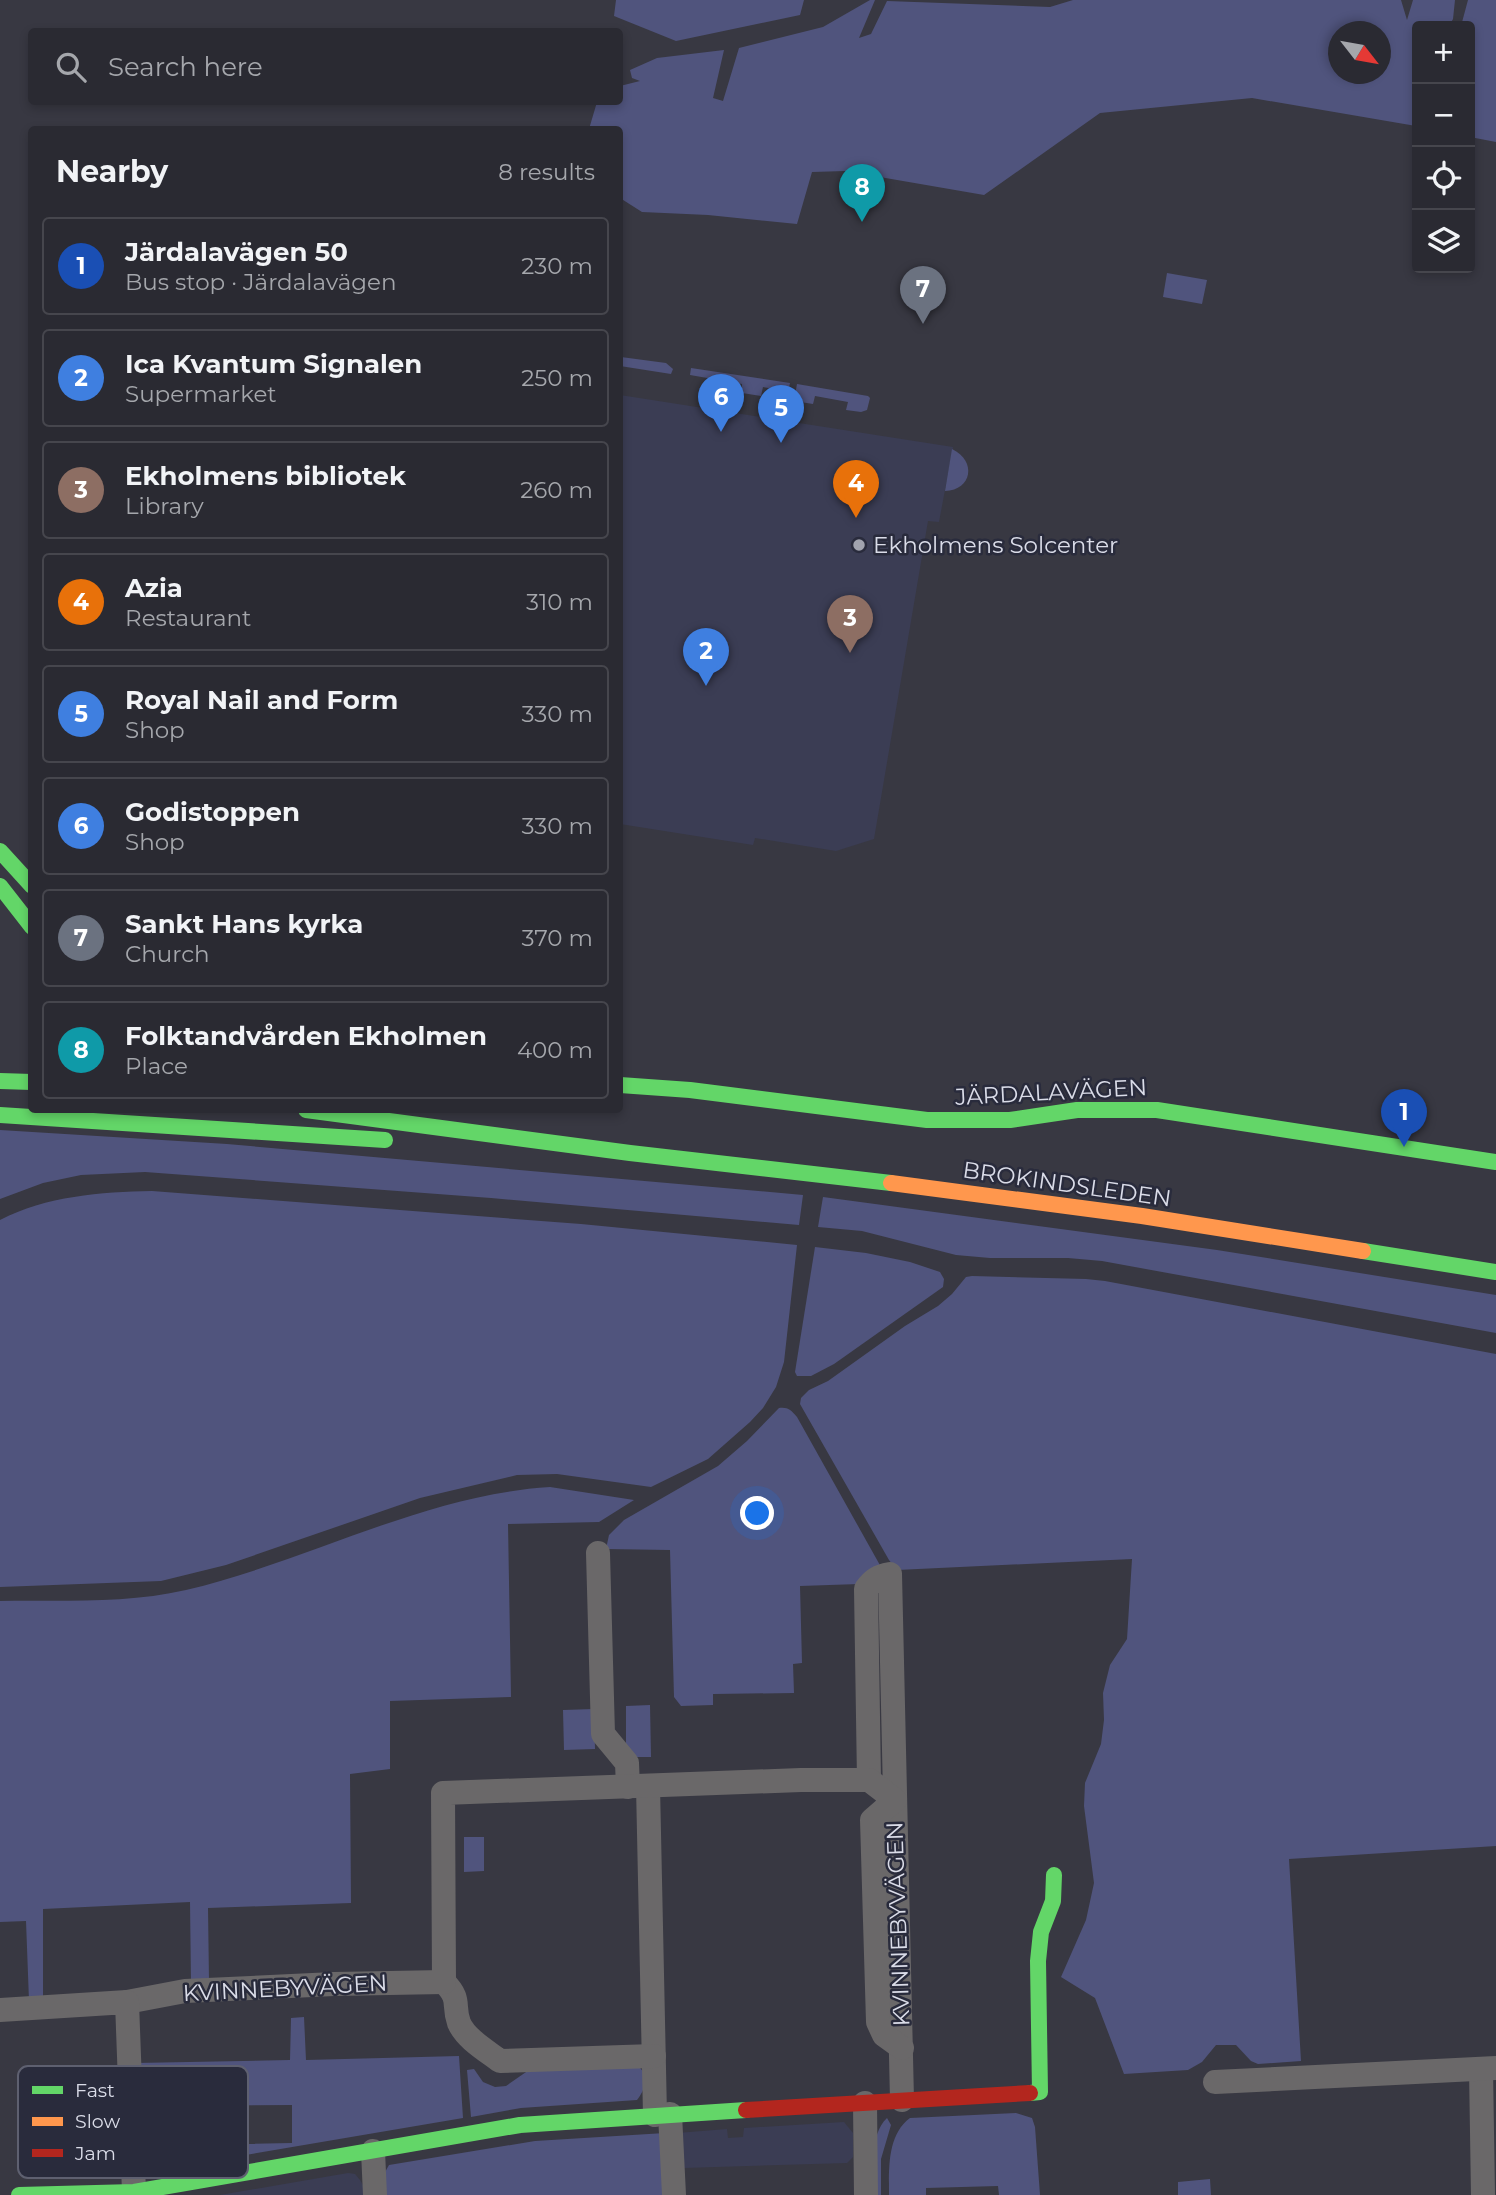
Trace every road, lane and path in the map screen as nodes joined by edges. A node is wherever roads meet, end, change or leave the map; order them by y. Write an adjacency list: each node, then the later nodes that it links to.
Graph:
1 (0, 851): 2 (street)
2 (28, 882)
3 (0, 886): 4 (street)
4 (28, 922)
5 (623, 1072): 10 (street, JÄRDALAVÄGEN)
6 (0, 1073): 8 (street)
7 (0, 1081): 8 (street)
8 (28, 1082)
9 (623, 1085): 10 (street, JÄRDALAVÄGEN)
10 (690, 1090): 16 (street, JÄRDALAVÄGEN)
11 (329, 1113): 15 (street, BROKINDSLEDEN)
12 (0, 1115): 13 (street)
13 (401, 1141)
14 (428, 1142): 15 (street, BROKINDSLEDEN)
15 (630, 1153): 17 (street, BROKINDSLEDEN)
16 (1496, 1162)
17 (1496, 1272)
18 (598, 1553): 20 (street)
19 (869, 1780): 20 (street); 21 (street, KVINNEBYVÄGEN); 21 (street, KVINNEBYVÄGEN)
20 (638, 1787): 23 (street); 26 (street)
21 (895, 1800): 30 (street, KVINNEBYVÄGEN)
22 (1054, 1875): 30 (street)
23 (444, 1982): 24 (street, KVINNEBYVÄGEN); 26 (street)
24 (127, 2002): 25 (street, KVINNEBYVÄGEN); 27 (street)
25 (0, 2010)
26 (654, 2056): 32 (street)
27 (132, 2066)
28 (1489, 2068): 29 (street); 41 (street)
29 (1215, 2082)
30 (902, 2100): 31 (street)
31 (865, 2103): 32 (street); 40 (street)
32 (663, 2114): 33 (street); 39 (street)
33 (373, 2151): 34 (street); 38 (street)
34 (248, 2173)
35 (222, 2178): 36 (street)
36 (143, 2192): 37 (street)
37 (19, 2195)
38 (375, 2195)
39 (674, 2195)
40 (866, 2195)
41 (1483, 2195)

